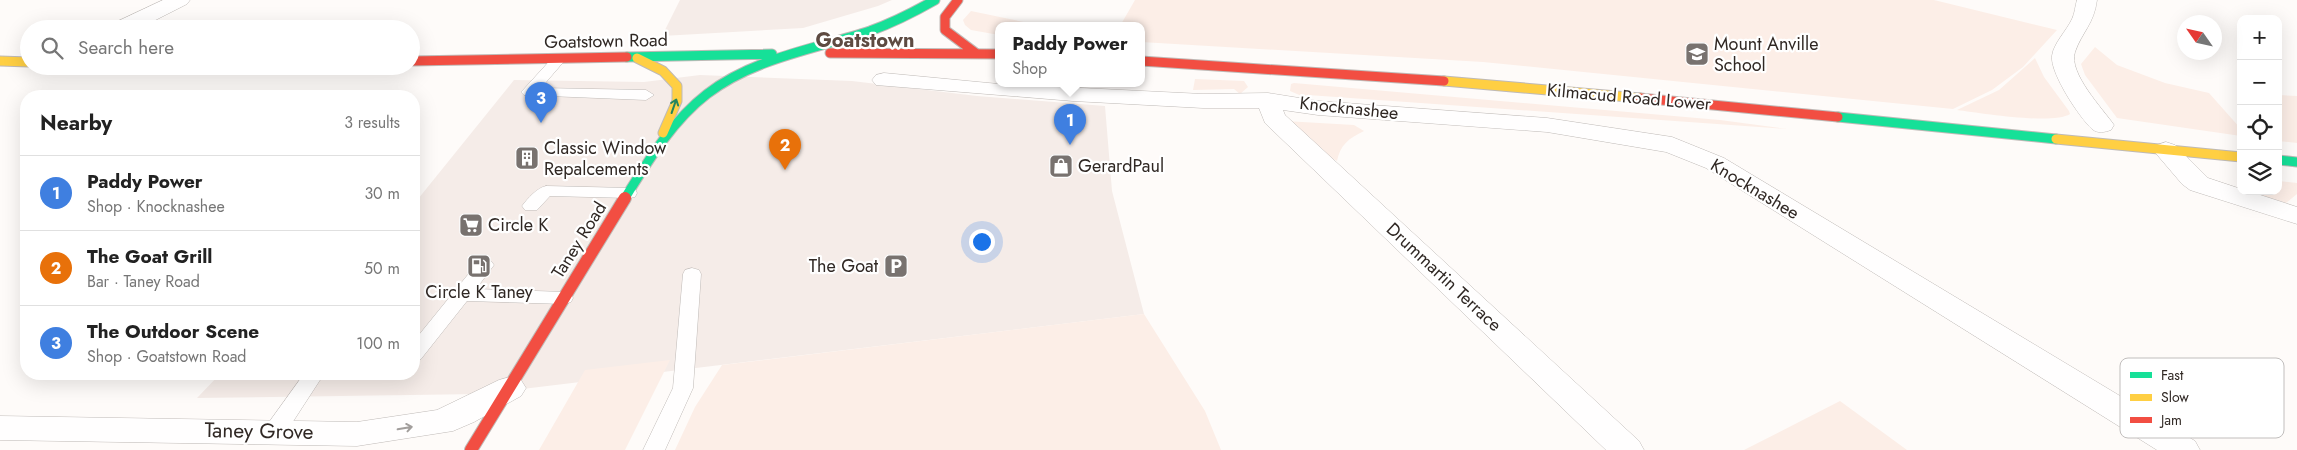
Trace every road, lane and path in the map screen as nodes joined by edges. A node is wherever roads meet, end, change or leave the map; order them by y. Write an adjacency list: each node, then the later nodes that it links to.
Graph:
1 (180, 0): 5 (street)
2 (935, 0): 6 (main road)
3 (958, 0): 7 (main road)
4 (2087, 0): 21 (street)
5 (139, 20)
6 (800, 53): 7 (main road); 10 (main road, Goatstown Road); 23 (main road, Taney Road)
7 (977, 54): 8 (main road)
8 (995, 54)
9 (558, 58): 10 (main road, Goatstown Road); 13 (main road, Goatstown Road); 19 (lane)
10 (638, 58): 23 (main road, one-way to 10)
11 (0, 60): 12 (main road)
12 (20, 61)
13 (420, 61)
14 (1145, 61): 15 (main road, Kilmacud Road Lower)
15 (1276, 69): 20 (street); 22 (main road, Kilmacud Road Lower)
16 (884, 80): 17 (street, Knocknashee)
17 (995, 86)
18 (1004, 87): 20 (street, Knocknashee)
19 (646, 94)
20 (1268, 100): 37 (street, Knocknashee); 43 (street, Drummartin Terrace)
21 (2102, 124)
22 (2166, 150): 24 (main road, Kilmacud Road Lower); 29 (street)
23 (656, 151): 27 (main road, Taney Road)
24 (2237, 157)
25 (2282, 160): 26 (main road)
26 (2297, 162)
27 (629, 193): 28 (lane); 33 (main road, Taney Road)
28 (531, 206)
29 (2297, 216)
30 (485, 265): 32 (lane)
31 (692, 274): 42 (lane)
32 (462, 295): 33 (lane); 34 (lane)
33 (564, 298): 36 (main road, Taney Road)
34 (420, 347)
35 (310, 380): 39 (lane)
36 (510, 388): 39 (street, Taney Grove, one-way to 36); 41 (main road, Taney Road)
37 (2120, 411)
38 (0, 428): 39 (street, Taney Grove)
39 (275, 431)
40 (2163, 438): 44 (street, Knocknashee)
41 (471, 450)
42 (654, 450)
43 (1627, 450)
44 (2183, 450)

